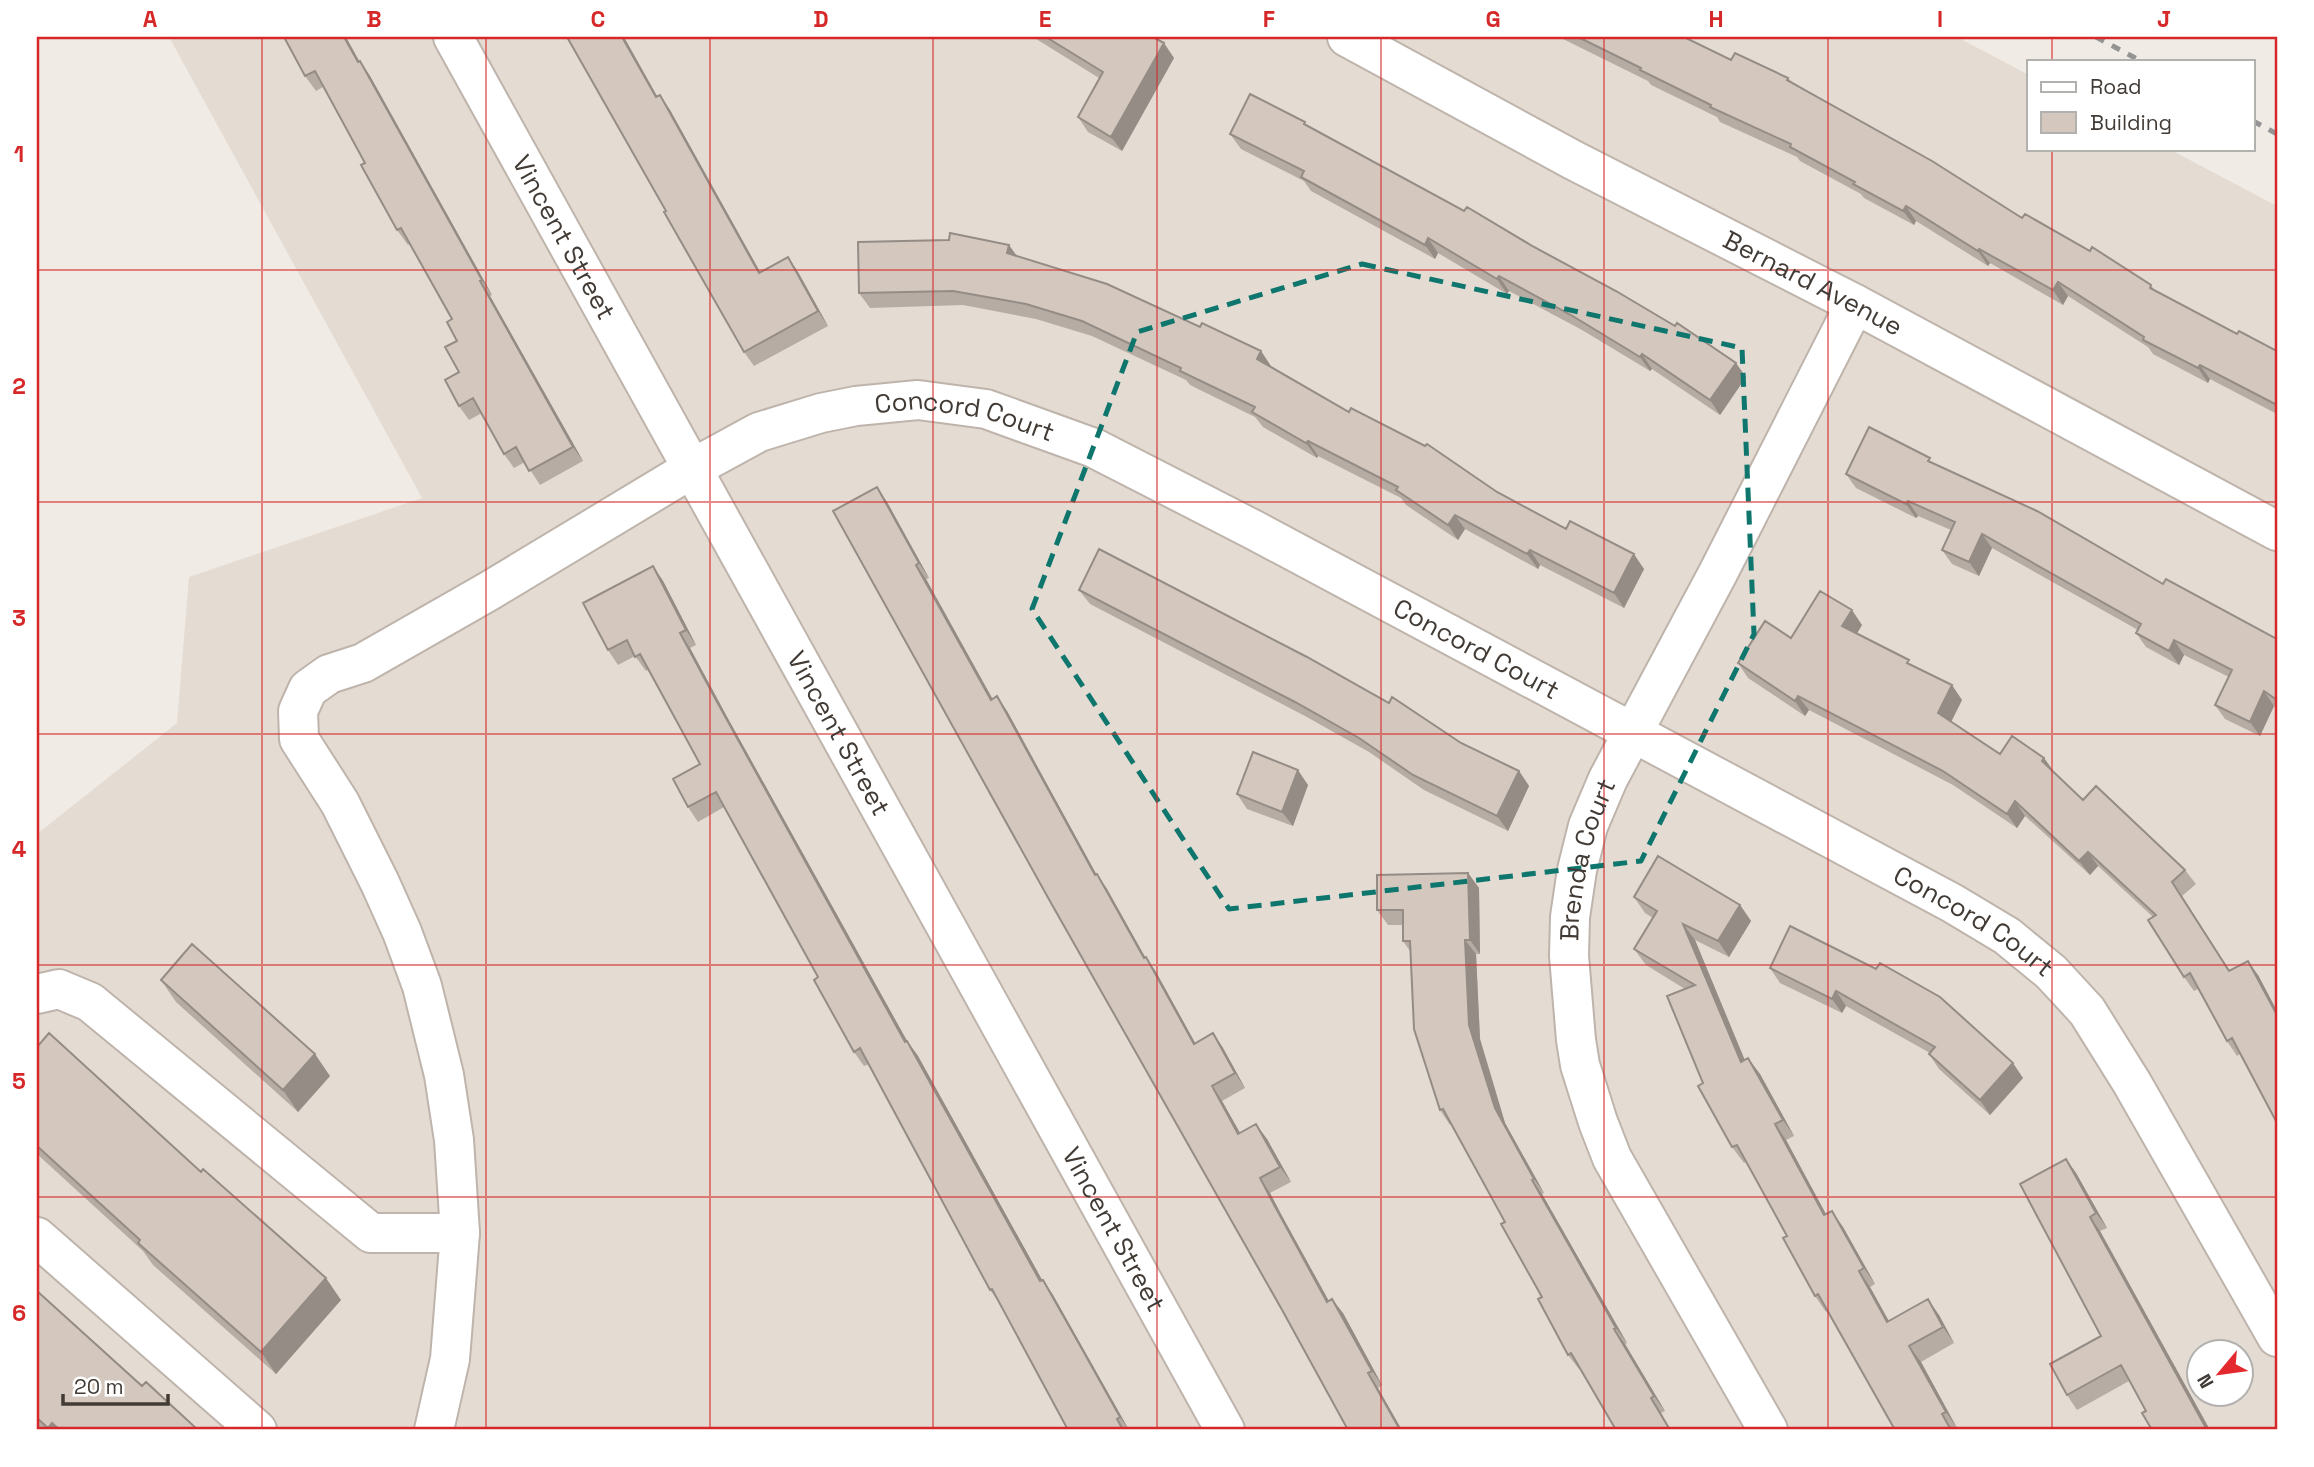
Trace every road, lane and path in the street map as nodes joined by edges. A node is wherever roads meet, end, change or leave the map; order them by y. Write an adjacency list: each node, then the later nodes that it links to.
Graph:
1 (453, 37): 4 (street, Vincent Street)
2 (1347, 37): 3 (street, Bernard Avenue)
3 (1855, 304): 5 (street, Bernard Avenue); 6 (street, Brenda Court)
4 (693, 468): 6 (street, Concord Court); 8 (street, Concord Court); 13 (street, Vincent Street)
5 (2277, 531)
6 (1632, 734): 10 (street, Concord Court); 14 (street, Brenda Court)
7 (37, 994): 8 (street)
8 (460, 1233): 12 (street, Concord Court)
9 (37, 1237): 11 (street)
10 (2277, 1337)
11 (257, 1430)
12 (434, 1430)
13 (1225, 1430)
14 (1768, 1430)

